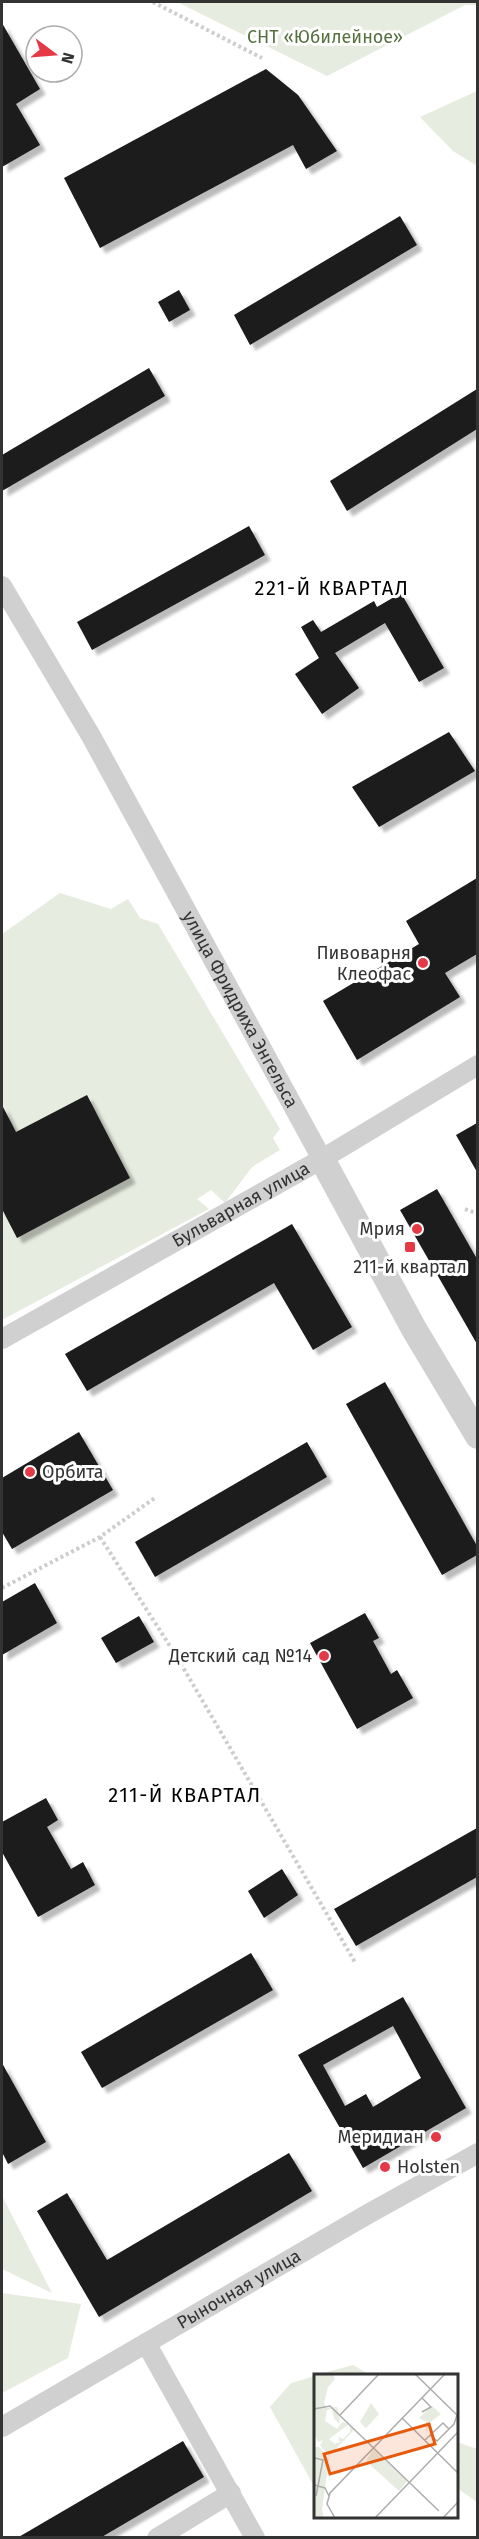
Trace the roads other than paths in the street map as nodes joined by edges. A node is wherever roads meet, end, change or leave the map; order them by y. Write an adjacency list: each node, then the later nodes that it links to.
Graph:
1 (2, 586): 3 (street, улица Фридриха Энгельса)
2 (477, 1065): 3 (street, Бульварная улица)
3 (322, 1159): 4 (street, Бульварная улица); 5 (street, улица Фридриха Энгельса)
4 (2, 1340)
5 (477, 1436)
6 (477, 2153): 7 (street, Рыночная улица)
7 (146, 2343): 8 (street, Рыночная улица); 9 (street)
8 (2, 2427)
9 (231, 2493): 10 (street); 11 (street)
10 (157, 2538)
11 (255, 2538)

